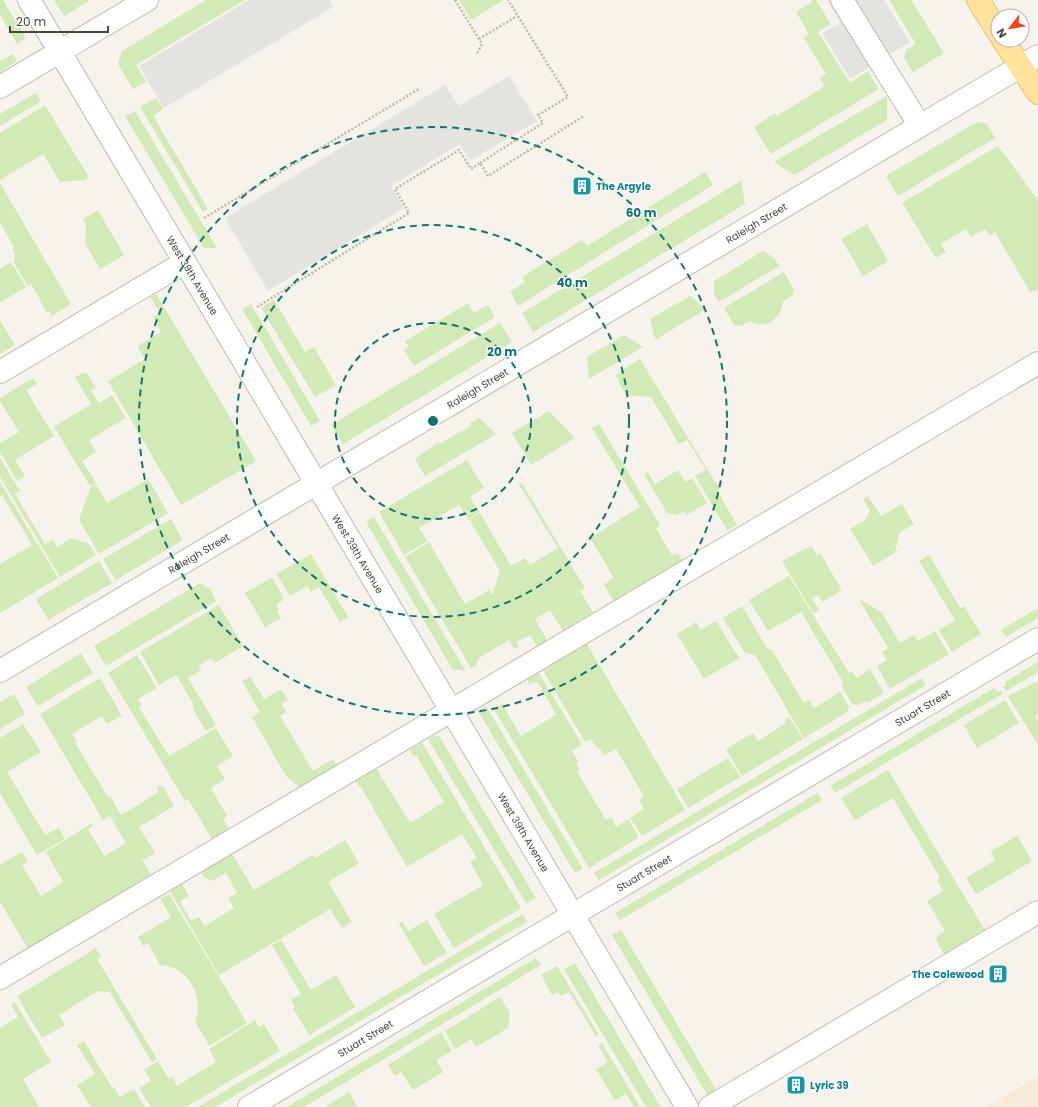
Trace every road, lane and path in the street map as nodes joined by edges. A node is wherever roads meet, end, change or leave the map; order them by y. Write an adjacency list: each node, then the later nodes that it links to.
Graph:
1 (29, 0): 11 (street, West 39th Avenue)
2 (147, 0): 11 (street)
3 (454, 0): 9 (path)
4 (508, 0): 7 (path)
5 (842, 0): 19 (street)
6 (978, 0): 8 (main road)
7 (517, 15): 9 (path); 20 (path)
8 (990, 19)
9 (478, 39): 12 (path)
10 (1008, 48): 14 (main road)
11 (60, 52): 15 (street); 22 (street, West 39th Avenue)
12 (477, 54)
13 (1038, 56): 14 (street, Raleigh Street)
14 (1020, 67): 17 (main road); 19 (street, Raleigh Street)
15 (0, 87)
16 (419, 89): 21 (path)
17 (1038, 93)
18 (584, 116): 20 (path)
19 (920, 126): 26 (street, Raleigh Street)
20 (480, 164): 23 (path)
21 (204, 218)
22 (185, 262): 25 (street); 26 (street, West 39th Avenue)
23 (257, 307)
24 (1038, 363): 29 (street)
25 (0, 372)
26 (317, 484): 28 (street, Raleigh Street); 29 (street, West 39th Avenue)
27 (1038, 639): 31 (street, Stuart Street)
28 (0, 671)
29 (451, 710): 31 (street, West 39th Avenue); 32 (street)
30 (1038, 912): 35 (street)
31 (573, 915): 33 (street, Stuart Street); 34 (street, West 39th Avenue)
32 (0, 978)
33 (249, 1107)
34 (687, 1107)
35 (710, 1107)

